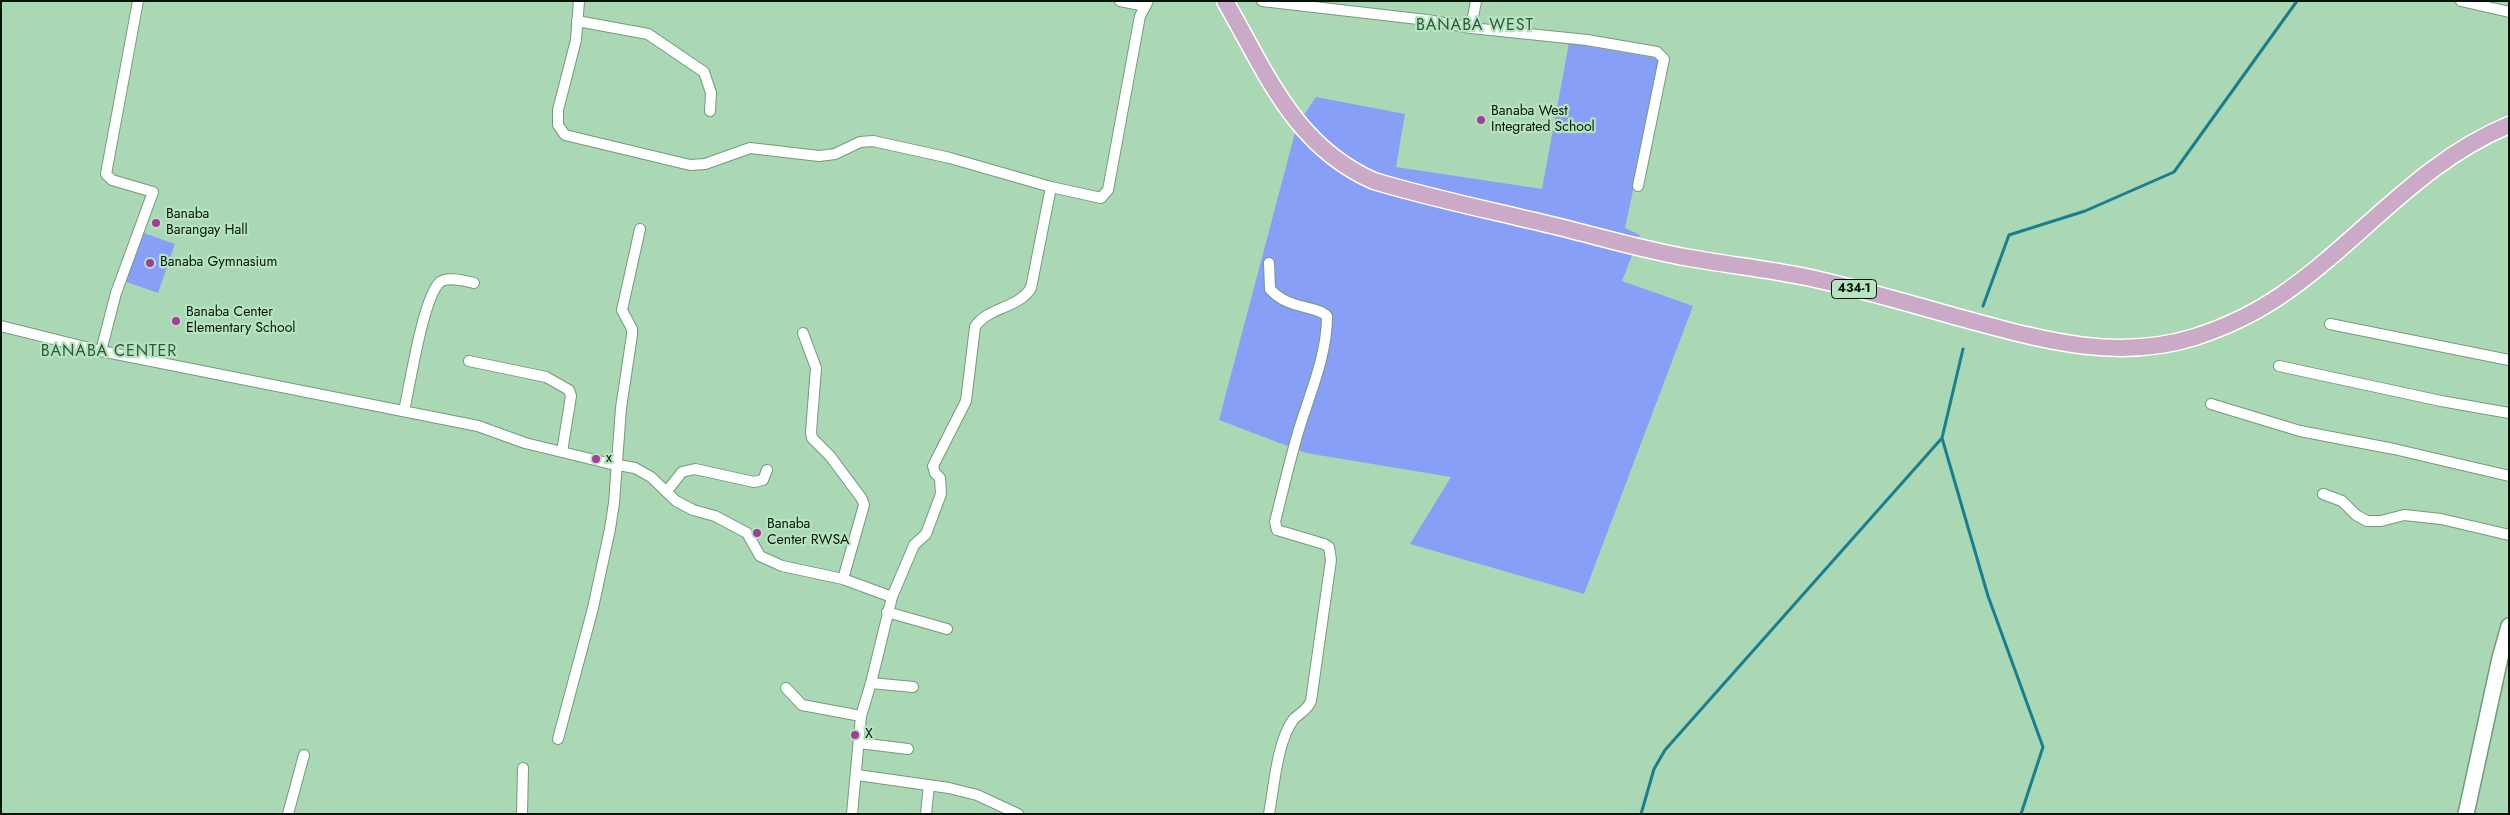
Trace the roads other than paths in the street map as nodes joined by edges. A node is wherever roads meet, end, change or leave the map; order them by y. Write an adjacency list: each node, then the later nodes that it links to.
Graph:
1 (138, 1): 22 (street)
2 (579, 1): 10 (street)
3 (1120, 1): 8 (street)
4 (1225, 1): 13 (main road, 434-1)
5 (1262, 1): 11 (street)
6 (1476, 1): 11 (street)
7 (2461, 1): 9 (street)
8 (1147, 3): 15 (street)
9 (2509, 12)
10 (577, 21): 12 (street); 15 (street)
11 (1471, 28): 14 (street)
12 (710, 111)
13 (2509, 125)
14 (1638, 186)
15 (1051, 187): 37 (street)
16 (640, 229): 30 (street)
17 (1269, 263): 57 (street)
18 (474, 282): 27 (street)
19 (2330, 324): 23 (street)
20 (1, 326): 22 (street)
21 (803, 334): 36 (street)
22 (101, 351): 27 (street)
23 (2509, 360)
24 (468, 361): 29 (street)
25 (2280, 366): 28 (street)
26 (2211, 404): 32 (street)
27 (404, 411): 29 (street)
28 (2509, 413)
29 (562, 452): 30 (street)
30 (616, 465): 33 (street); 45 (street)
31 (767, 470): 33 (street)
32 (2509, 476)
33 (667, 491): 36 (street)
34 (2323, 494): 35 (street)
35 (2509, 535)
36 (843, 579): 37 (street)
37 (892, 597): 38 (street)
38 (888, 612): 40 (street); 41 (street)
39 (2509, 626): 58 (street)
40 (947, 629)
41 (871, 683): 42 (street); 44 (street)
42 (913, 687)
43 (786, 688): 44 (street)
44 (861, 716): 46 (street)
45 (558, 739)
46 (859, 742): 47 (street); 50 (street)
47 (908, 750)
48 (304, 754): 52 (street)
49 (523, 768): 53 (street)
50 (857, 775): 51 (street); 54 (street)
51 (929, 785): 55 (street); 56 (street)
52 (288, 814)
53 (522, 814)
54 (852, 814)
55 (926, 814)
56 (1018, 814)
57 (1269, 814)
58 (2466, 814)

